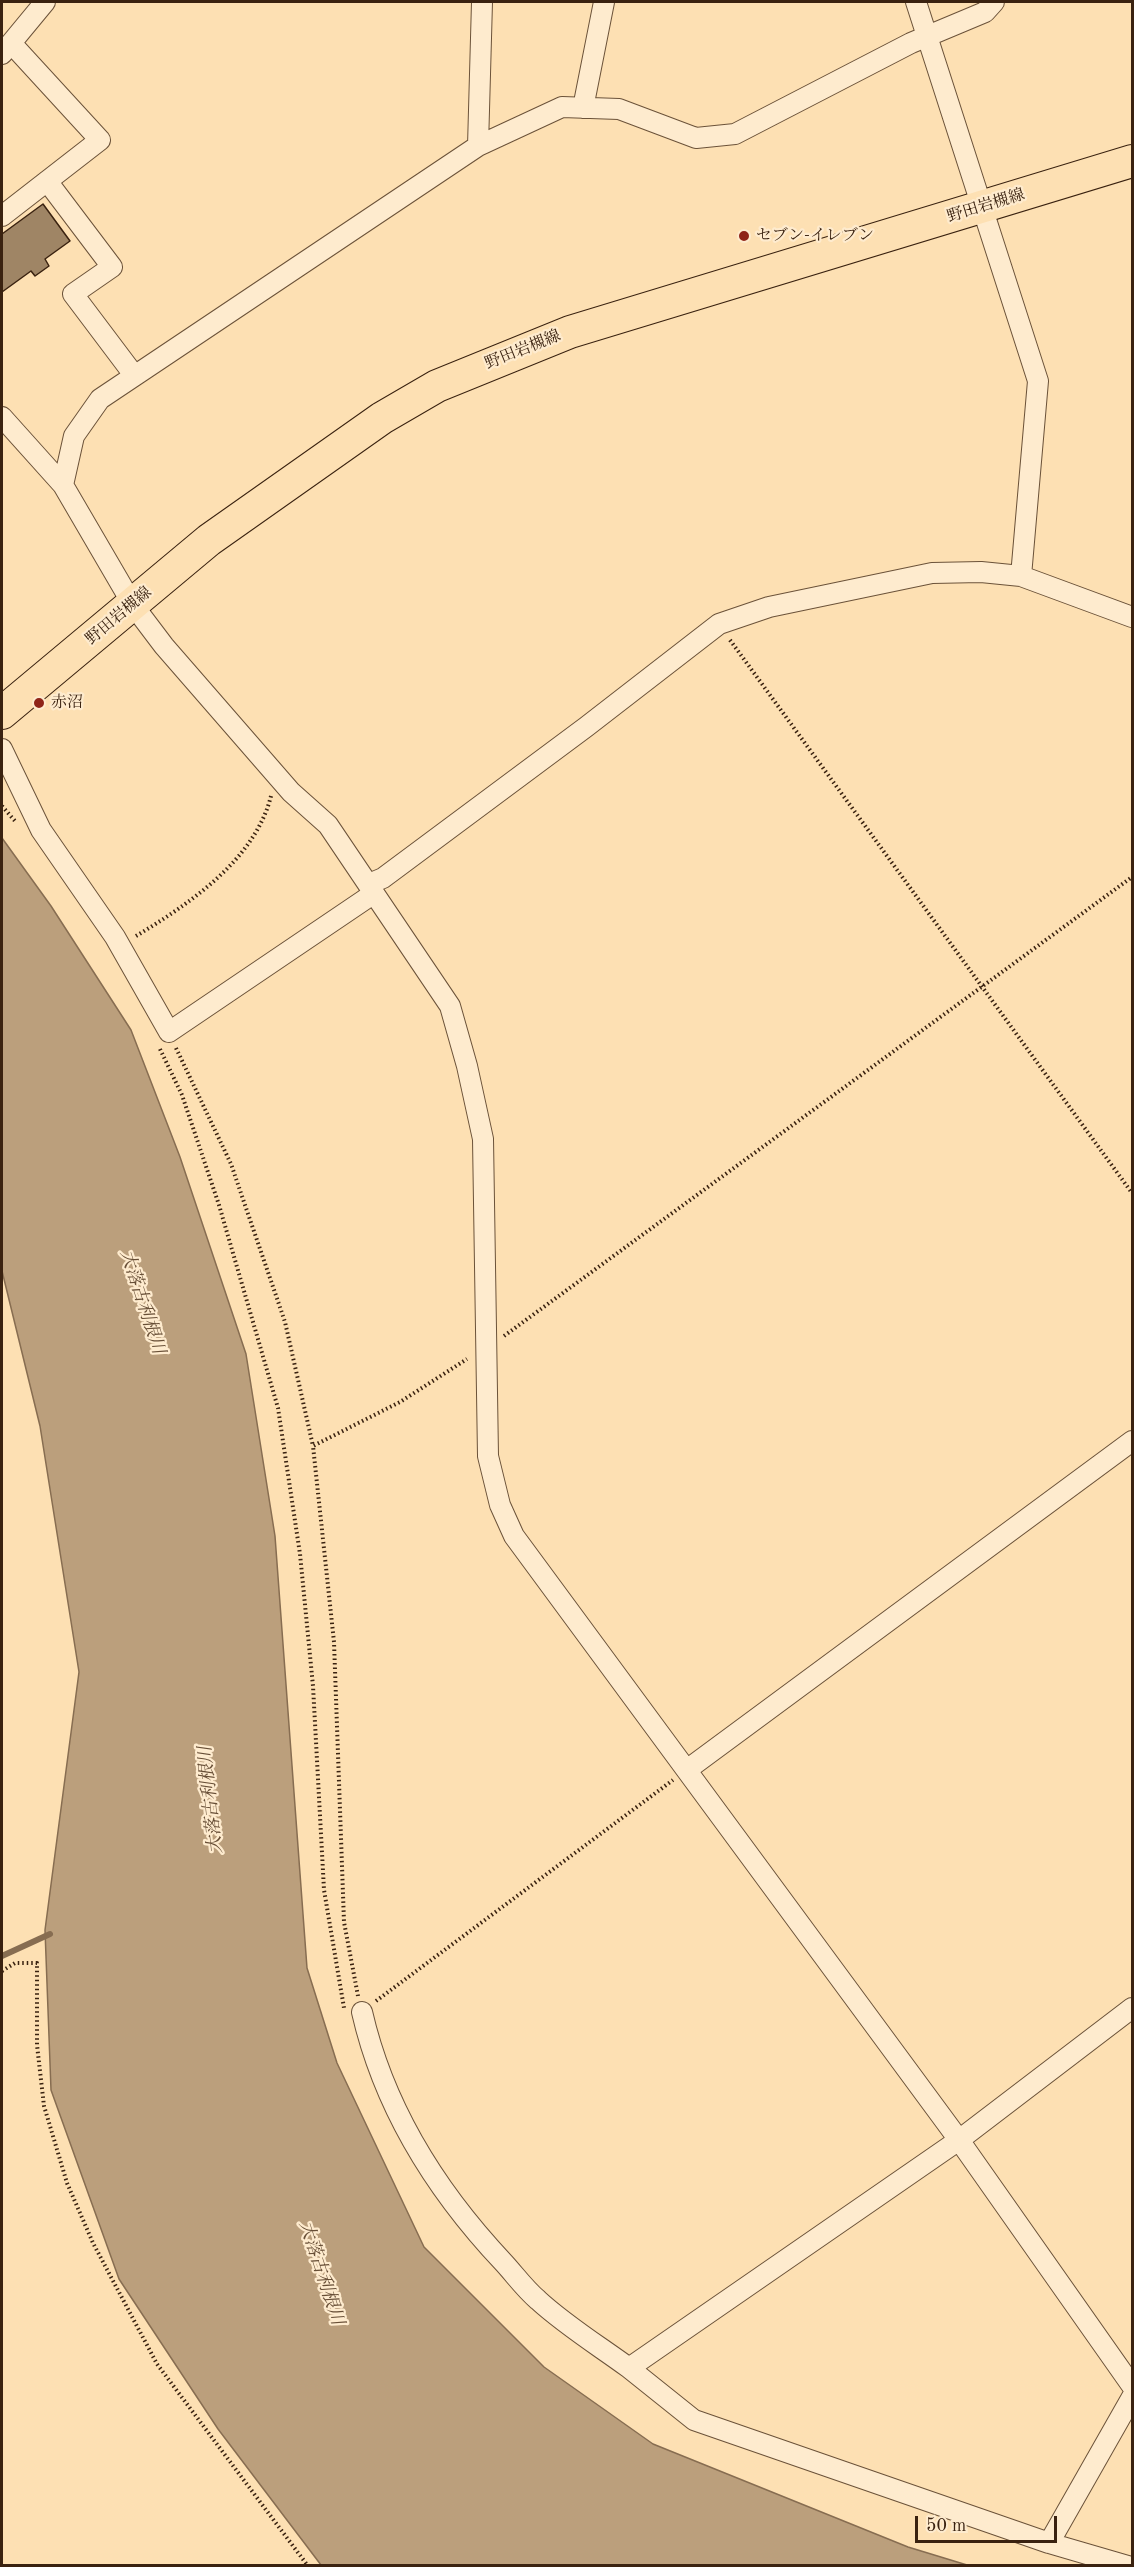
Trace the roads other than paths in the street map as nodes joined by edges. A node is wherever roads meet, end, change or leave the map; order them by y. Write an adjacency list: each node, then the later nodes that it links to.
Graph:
1 (45, 2): 7 (street)
2 (482, 2): 9 (street)
3 (604, 2): 8 (street)
4 (916, 2): 6 (street)
5 (994, 2): 6 (street)
6 (929, 36): 8 (street); 12 (street)
7 (6, 48): 11 (street)
8 (584, 108): 9 (street)
9 (478, 146): 14 (street)
10 (1132, 161): 12 (main road, 野田岩槻線)
11 (47, 181): 13 (street); 14 (street)
12 (984, 206): 17 (street); 18 (main road, 野田岩槻線)
13 (2, 216)
14 (134, 375): 16 (street)
15 (2, 417): 16 (street)
16 (63, 485): 18 (street)
17 (1021, 576): 19 (street); 22 (street)
18 (133, 605): 20 (main road, 野田岩槻線); 22 (street)
19 (1132, 617)
20 (2, 713)
21 (2, 748): 22 (street)
22 (371, 889): 24 (street)
23 (1132, 1441): 24 (street)
24 (688, 1769): 27 (street)
25 (1132, 2008): 27 (street)
26 (362, 2012): 28 (street)
27 (959, 2140): 28 (street); 29 (street)
28 (629, 2368): 31 (street)
29 (1132, 2386)
30 (1132, 2397): 31 (street)
31 (1049, 2543): 32 (street)
32 (1128, 2565)

